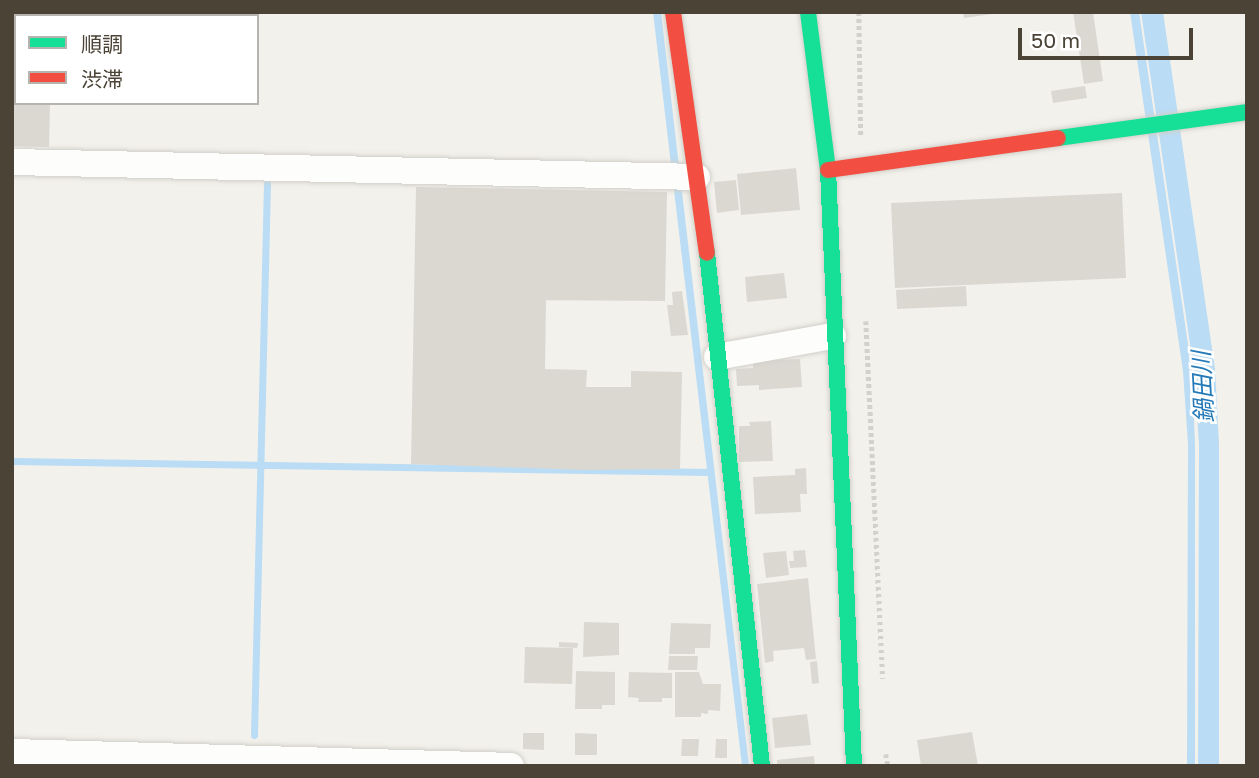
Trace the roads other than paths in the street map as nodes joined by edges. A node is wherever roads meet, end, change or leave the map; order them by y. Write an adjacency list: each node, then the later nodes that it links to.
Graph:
1 (674, 12): 6 (street)
2 (808, 12): 5 (street)
3 (1247, 112): 5 (street)
4 (12, 162): 6 (street)
5 (828, 170): 7 (street)
6 (685, 177): 8 (street)
7 (833, 336): 8 (street); 13 (street)
8 (716, 357): 12 (street)
9 (12, 752): 10 (street)
10 (439, 765): 11 (street)
11 (511, 766)
12 (762, 766)
13 (854, 766)

